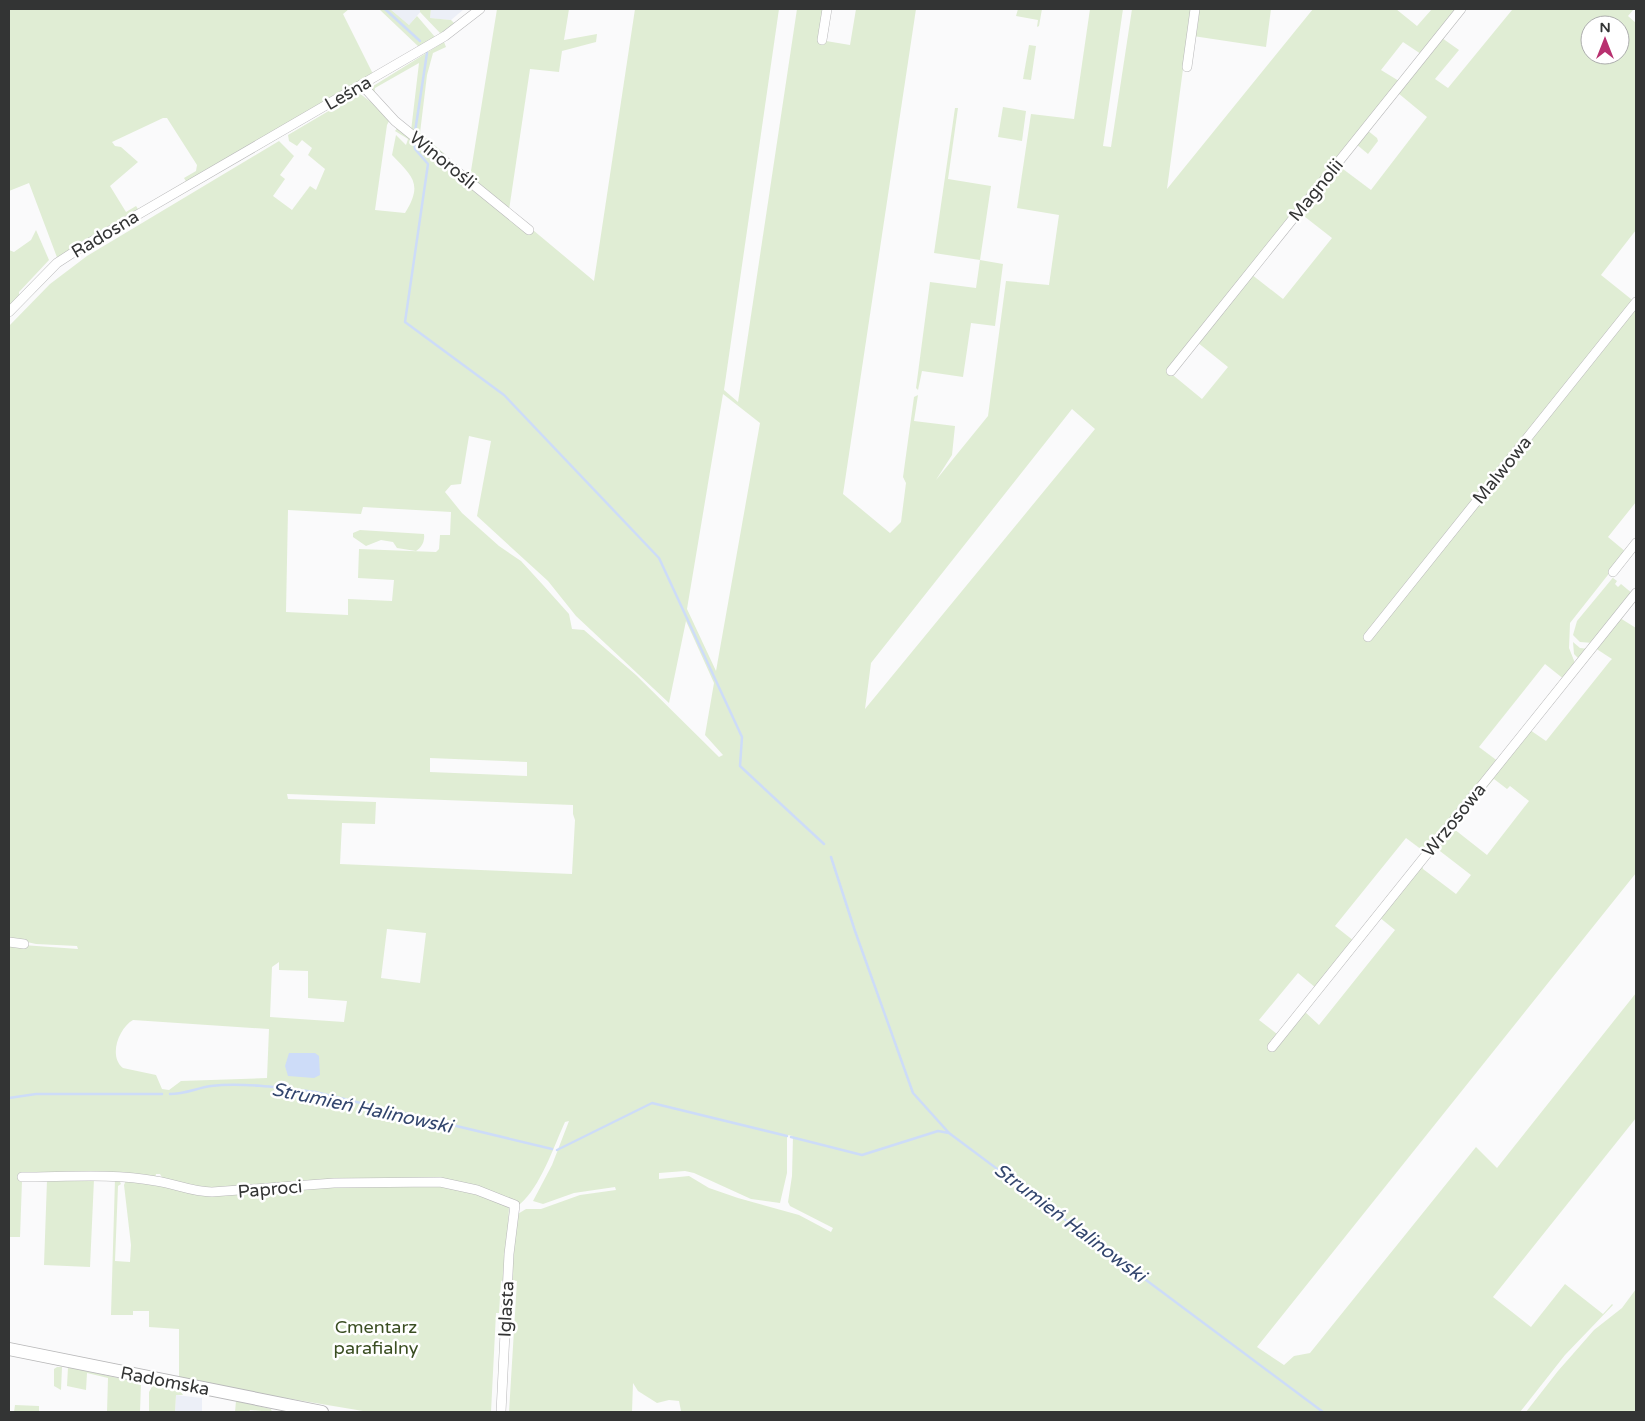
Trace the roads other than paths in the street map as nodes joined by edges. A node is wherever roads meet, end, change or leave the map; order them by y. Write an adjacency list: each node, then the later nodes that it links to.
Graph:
1 (480, 9): 7 (street, Leśna)
2 (827, 9): 5 (street)
3 (1195, 9): 6 (street)
4 (1461, 9): 12 (street, Magnolii)
5 (822, 40)
6 (1187, 67)
7 (362, 85): 8 (street, Leśna); 9 (street, Winorośli)
8 (213, 172): 11 (street, Radosna)
9 (529, 230)
10 (1636, 302): 16 (street, Malwowa)
11 (9, 312)
12 (1171, 371)
13 (1636, 543): 14 (street)
14 (1613, 572)
15 (1636, 593): 19 (street, Wrzosowa)
16 (1368, 637)
17 (9, 942): 18 (street)
18 (24, 944)
19 (1272, 1047)
20 (22, 1177): 21 (street, Paproci)
21 (515, 1205): 24 (street, Iglasta)
22 (9, 1349): 23 (street, Radomska)
23 (322, 1412)
24 (501, 1412)

